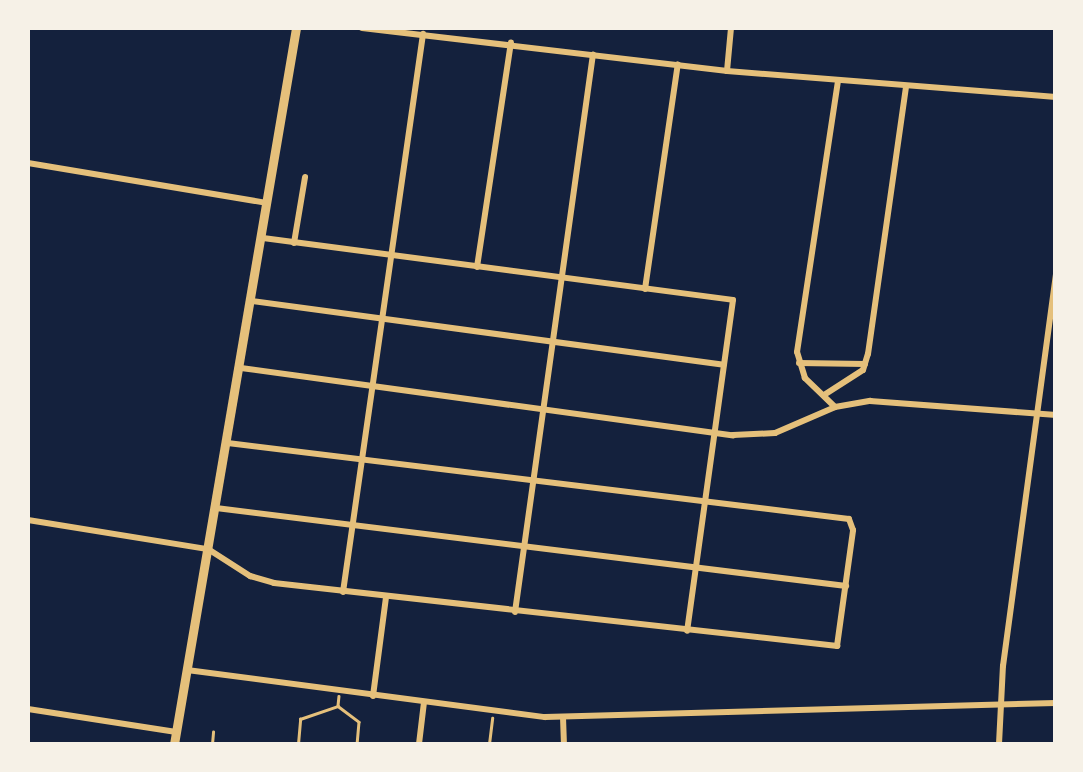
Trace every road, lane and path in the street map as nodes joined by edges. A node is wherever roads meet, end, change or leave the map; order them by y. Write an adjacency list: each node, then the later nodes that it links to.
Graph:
1 (296, 28): 14 (main road)
2 (362, 28): 4 (street)
3 (731, 28): 8 (street)
4 (423, 34): 5 (street); 17 (street)
5 (511, 43): 6 (street); 18 (street)
6 (594, 54): 7 (street); 20 (street)
7 (678, 64): 8 (street); 21 (street)
8 (726, 70): 9 (street)
9 (838, 81): 10 (street); 25 (street)
10 (906, 87): 11 (street); 26 (street)
11 (1056, 97)
12 (28, 163): 14 (street)
13 (305, 177): 16 (street)
14 (268, 203): 15 (main road)
15 (262, 238): 16 (street); 22 (main road)
16 (294, 243): 17 (street)
17 (392, 255): 18 (street); 23 (street)
18 (477, 267): 20 (street)
19 (1056, 274): 33 (street)
20 (562, 277): 21 (street); 24 (street)
21 (646, 289): 27 (street)
22 (252, 302): 23 (street); 28 (main road)
23 (383, 320): 24 (street); 29 (street)
24 (553, 341): 27 (street); 32 (street)
25 (798, 363): 26 (street); 30 (street)
26 (865, 364): 30 (street)
27 (724, 365): 35 (street)
28 (241, 368): 29 (street); 36 (main road)
29 (372, 389): 32 (street); 37 (street)
30 (824, 395): 31 (street)
31 (835, 407): 33 (street); 35 (street)
32 (543, 412): 35 (street); 38 (street)
33 (1037, 413): 34 (street); 54 (street)
34 (1056, 415)
35 (717, 434): 39 (street)
36 (228, 442): 37 (street); 40 (main road)
37 (361, 460): 38 (street); 42 (street)
38 (533, 482): 39 (street); 44 (street)
39 (706, 500): 45 (street); 46 (street)
40 (216, 508): 42 (street); 43 (main road)
41 (28, 520): 43 (street)
42 (351, 526): 44 (street); 47 (street)
43 (208, 549): 47 (street); 51 (main road)
44 (524, 549): 45 (street); 49 (street)
45 (696, 569): 46 (street); 50 (street)
46 (846, 586): 50 (street)
47 (342, 592): 48 (street)
48 (386, 597): 49 (street); 53 (street)
49 (514, 613): 50 (street)
50 (687, 631)
51 (187, 670): 52 (street); 61 (main road)
52 (340, 692): 53 (street); 57 (path)
53 (373, 696): 55 (street)
54 (1000, 701): 56 (street); 60 (street); 70 (street)
55 (424, 702): 59 (street); 67 (street)
56 (1056, 703)
57 (338, 706): 65 (path); 66 (path)
58 (28, 709): 61 (street)
59 (492, 712): 60 (street); 68 (path)
60 (563, 717): 69 (street)
61 (176, 732): 63 (main road)
62 (213, 732): 64 (path)
63 (174, 744)
64 (212, 744)
65 (298, 744)
66 (357, 744)
67 (419, 744)
68 (489, 744)
69 (564, 744)
70 (998, 744)

